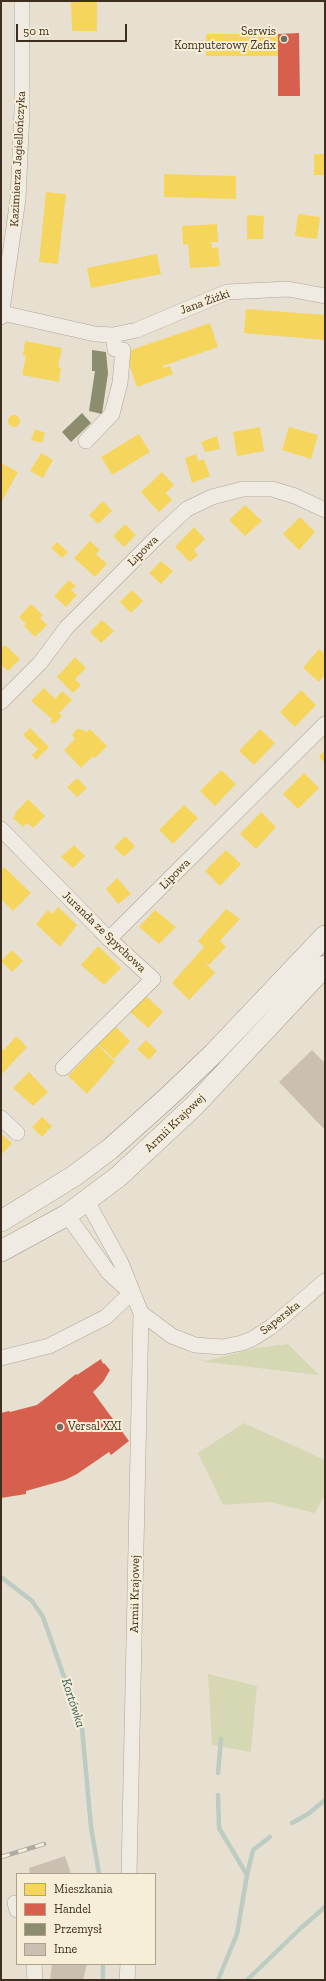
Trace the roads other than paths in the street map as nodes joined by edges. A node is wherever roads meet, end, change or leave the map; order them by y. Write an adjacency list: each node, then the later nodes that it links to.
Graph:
1 (22, 1): 3 (street, Kazimierza Jagiellończyka)
2 (325, 296): 4 (street, Jana Żiżki)
3 (1, 315): 4 (street, Jana Żiżki)
4 (113, 335): 5 (street)
5 (86, 441)
6 (325, 510): 7 (street, Lipowa)
7 (1, 702)
8 (325, 724): 11 (street, Lipowa)
9 (1, 829): 11 (street, Juranda ze Spychowa)
10 (325, 936): 16 (main road, Armii Krajowej)
11 (109, 939): 13 (street, Juranda ze Spychowa)
12 (325, 966): 17 (main road, Armii Krajowej)
13 (63, 1068)
14 (1, 1118): 15 (street)
15 (17, 1134)
16 (61, 1185): 17 (main road); 18 (main road); 19 (main road, Armii Krajowej)
17 (87, 1201): 18 (main road, Armii Krajowej); 22 (street, Saperska)
18 (67, 1215): 20 (main road, Armii Krajowej); 22 (street, Saperska)
19 (1, 1221)
20 (1, 1251)
21 (325, 1281): 23 (street, Saperska)
22 (131, 1293): 23 (street, Saperska); 24 (street)
23 (141, 1314): 25 (street, Armii Krajowej)
24 (1, 1358)
25 (130, 1873)
26 (34, 1965): 28 (street)
27 (128, 1965): 29 (street)
28 (35, 1980)
29 (127, 1980)

